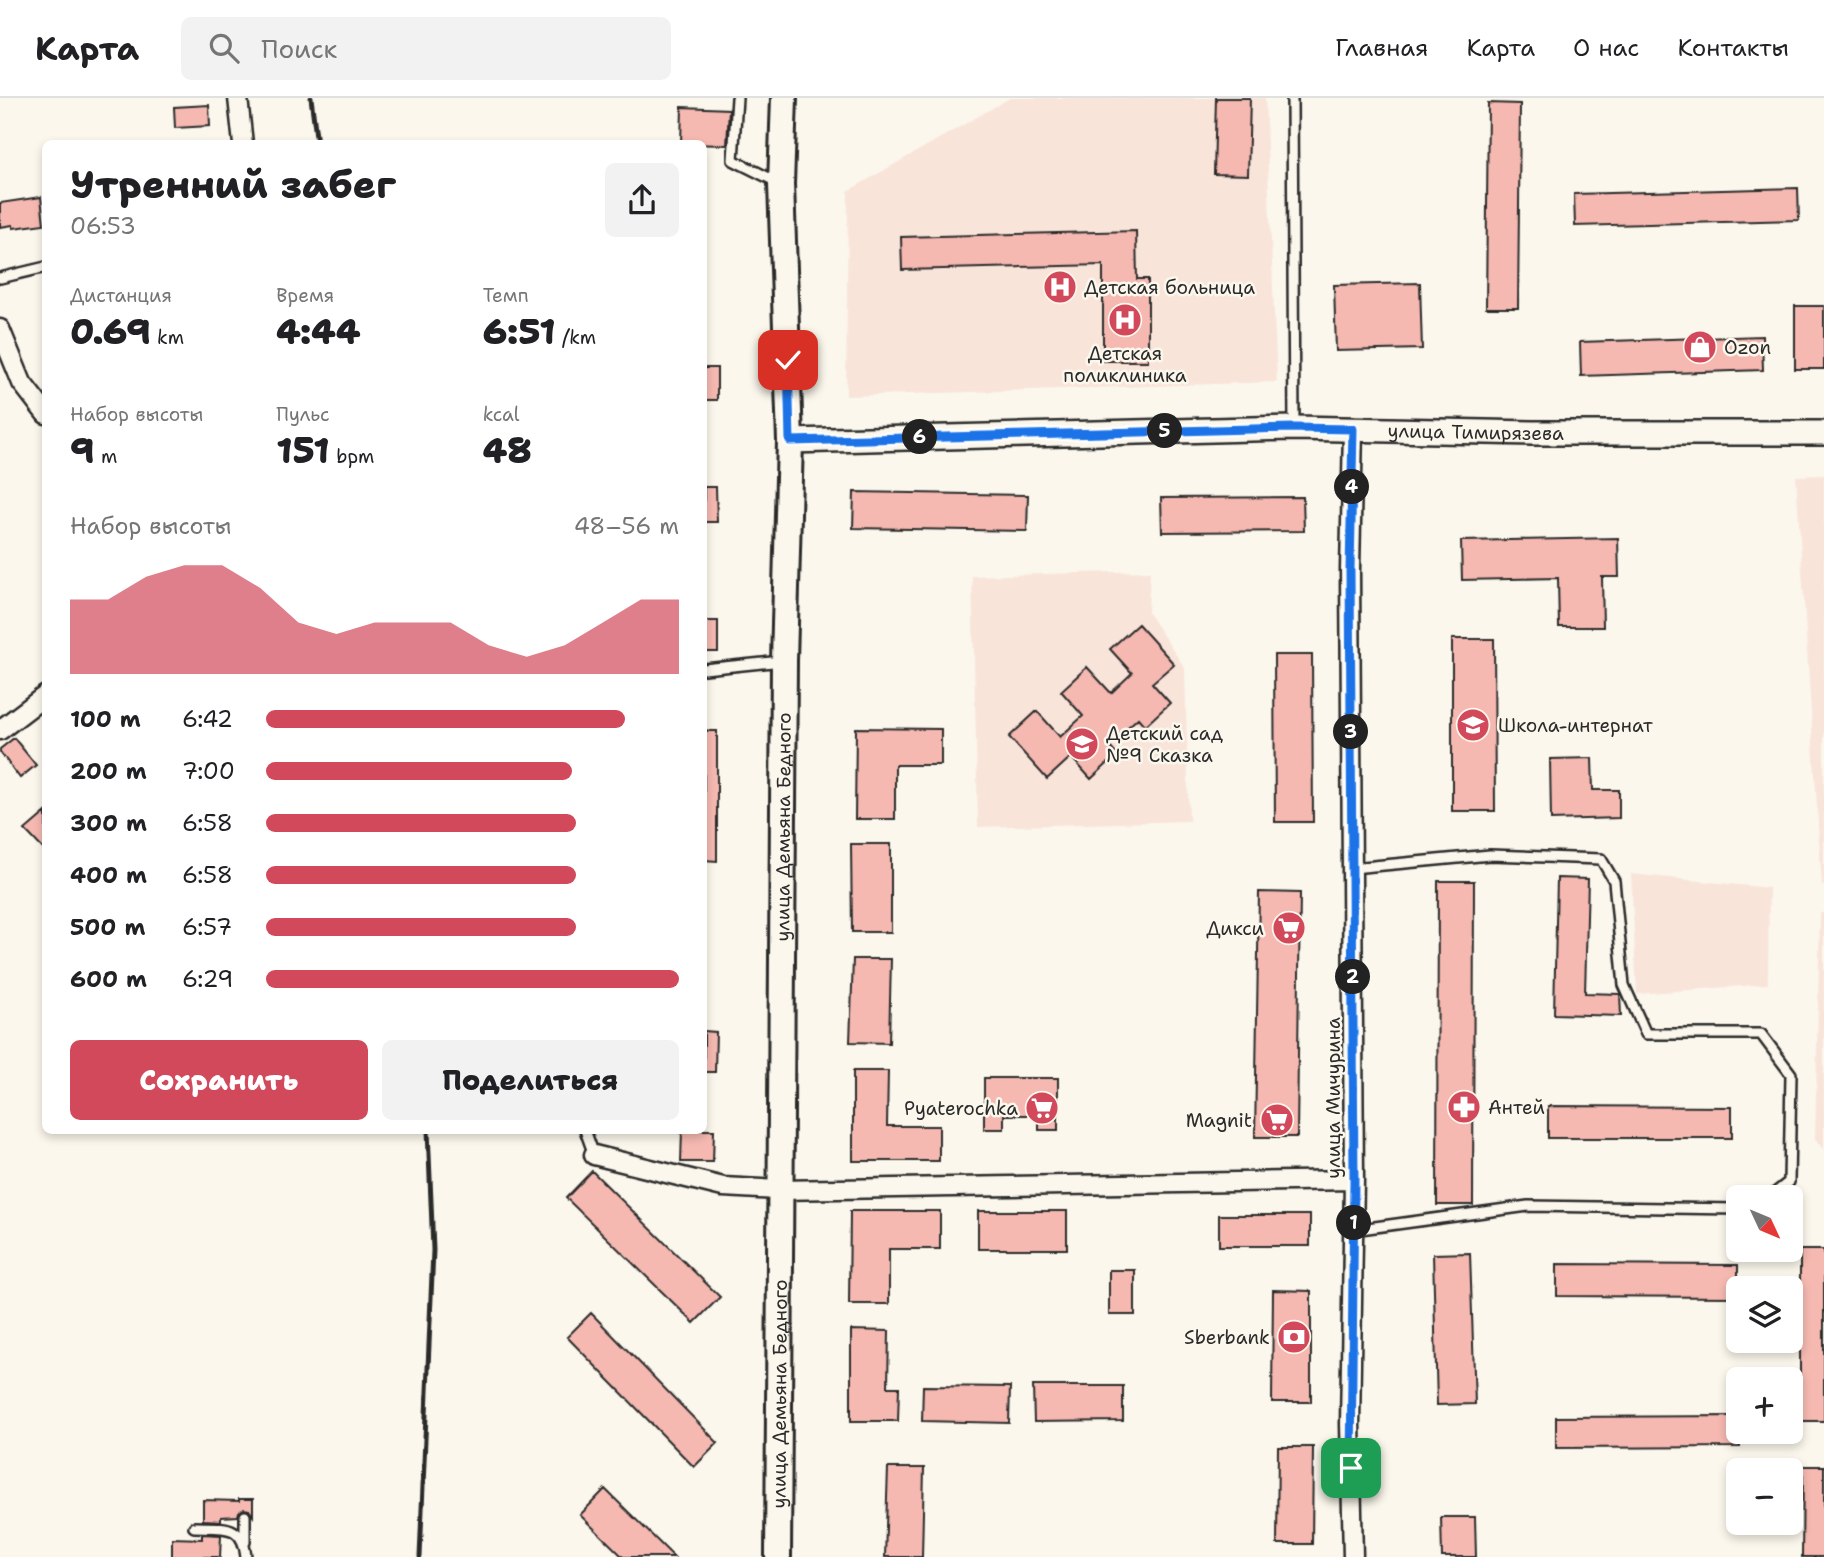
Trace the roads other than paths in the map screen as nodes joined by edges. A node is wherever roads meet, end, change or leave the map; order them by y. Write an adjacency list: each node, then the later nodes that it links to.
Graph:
1 (239, 98): 5 (street)
2 (737, 98): 6 (lane)
3 (784, 98): 6 (main road, улица Демьяна Бедного)
4 (1292, 98): 11 (lane)
5 (243, 140)
6 (781, 184): 14 (main road, улица Демьяна Бедного)
7 (42, 268): 8 (lane)
8 (0, 278)
9 (0, 329): 10 (street)
10 (42, 409)
11 (1294, 428): 12 (street, улица Тимирязева); 14 (street, улица Тимирязева)
12 (1353, 429): 13 (street, улица Тимирязева); 19 (street, улица Мичурина)
13 (1824, 433)
14 (790, 441): 15 (main road, улица Демьяна Бедного)
15 (784, 661): 16 (lane); 24 (main road, улица Демьяна Бедного)
16 (707, 668)
17 (42, 698): 18 (street)
18 (0, 730)
19 (1352, 868): 22 (street, улица Мичурина); 23 (lane)
20 (586, 1134): 21 (lane)
21 (594, 1155): 24 (street)
22 (1354, 1180): 24 (street); 26 (street, улица Мичурина)
23 (1785, 1185)
24 (779, 1190): 31 (main road, улица Демьяна Бедного)
25 (1726, 1209): 26 (lane)
26 (1353, 1230): 32 (street, улица Мичурина)
27 (245, 1516): 29 (lane)
28 (194, 1527): 29 (lane)
29 (245, 1542): 30 (lane)
30 (246, 1557)
31 (778, 1557)
32 (1353, 1557)

